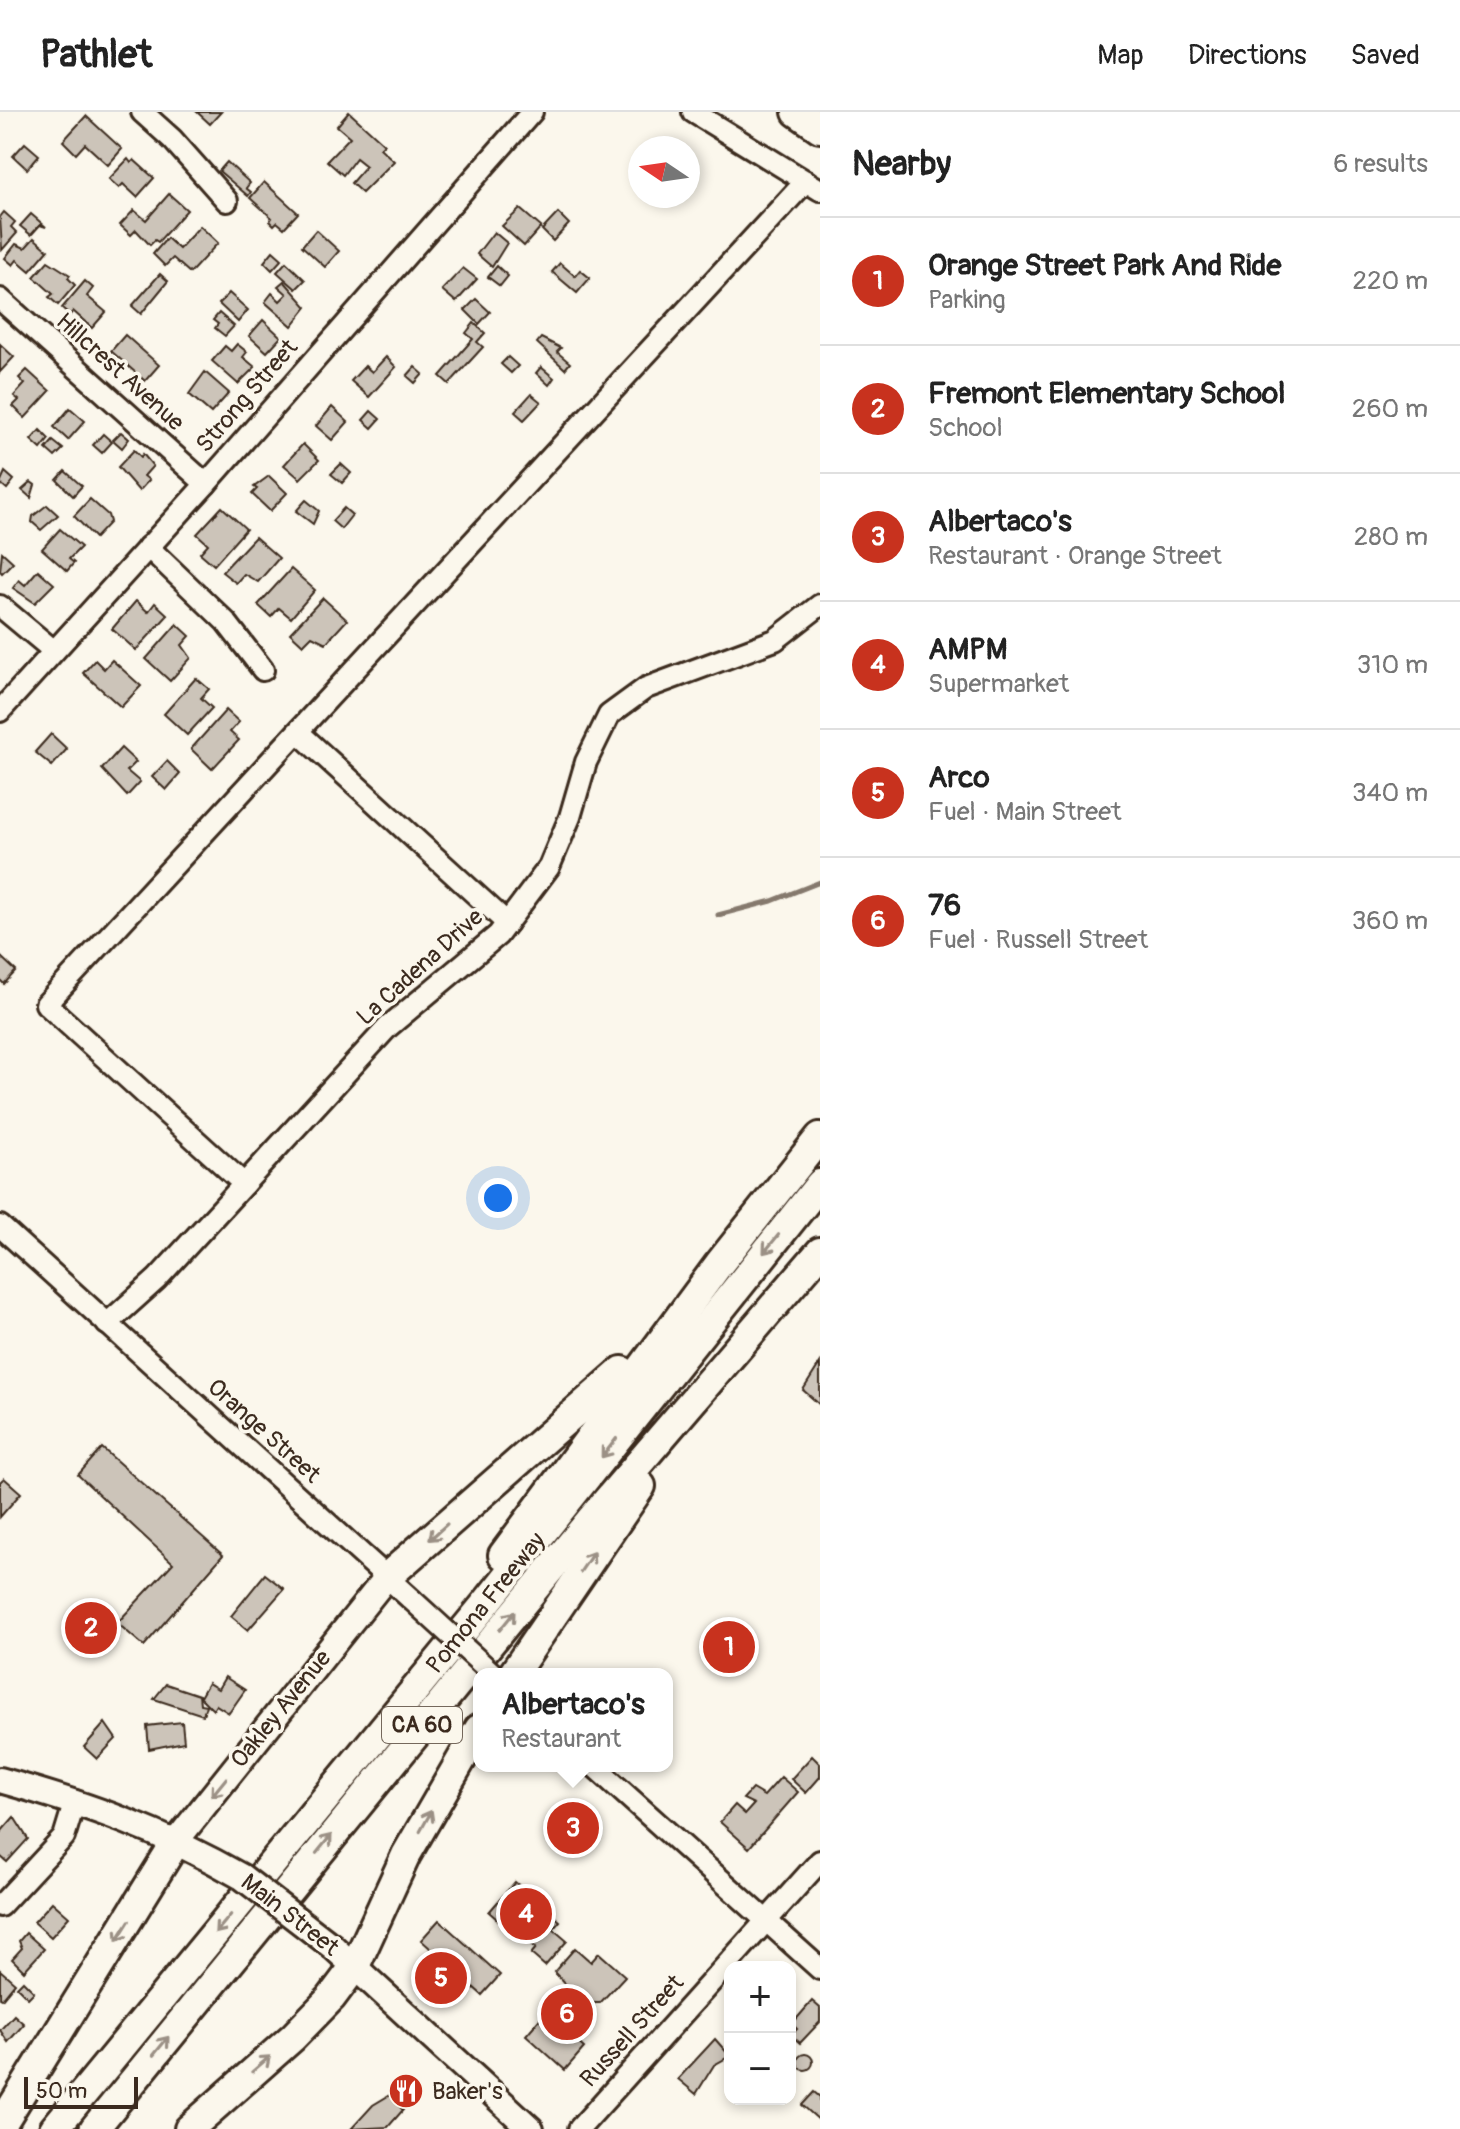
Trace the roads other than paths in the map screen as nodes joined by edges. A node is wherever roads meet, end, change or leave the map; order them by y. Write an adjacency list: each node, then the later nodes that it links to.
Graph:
1 (142, 112): 9 (street)
2 (532, 112): 11 (street, Strong Street)
3 (693, 112): 8 (street)
4 (797, 112): 7 (highway)
5 (814, 112): 6 (highway)
6 (820, 117)
7 (820, 128)
8 (813, 186): 18 (street)
9 (227, 201)
10 (0, 299): 11 (street, Hillcrest Avenue)
11 (206, 484): 12 (street, Strong Street)
12 (148, 547): 15 (street, Strong Street); 16 (street)
13 (820, 605): 19 (street, La Cadena Drive)
14 (0, 606): 15 (street)
15 (54, 651): 17 (street, Strong Street)
16 (263, 670)
17 (0, 711)
18 (298, 732): 19 (street); 21 (street)
19 (507, 923): 21 (street, La Cadena Drive)
20 (820, 1137): 25 (highway)
21 (244, 1184): 26 (street, La Cadena Drive)
22 (820, 1184): 31 (highway, Pomona Freeway / CA 60, one-way to 31)
23 (0, 1226): 26 (street, Orange Street)
24 (820, 1252): 27 (highway, Pomona Freeway / CA 60)
25 (719, 1264): 28 (highway, one-way to 28); 31 (highway)
26 (107, 1324): 28 (street, Orange Street)
27 (756, 1327): 30 (highway, one-way to 27); 44 (highway, Pomona Freeway / CA 60, one-way to 27)
28 (386, 1578): 29 (street, Orange Street, bridge); 36 (main road, Oakley Avenue, one-way to 36)
29 (486, 1668)
30 (517, 1668)
31 (380, 1734): 43 (highway, Pomona Freeway / CA 60, one-way to 43)
32 (473, 1739): 40 (highway, one-way to 32)
33 (601, 1772): 39 (street)
34 (0, 1780): 35 (main road, Main Street)
35 (75, 1801): 36 (main road, Main Street); 38 (street)
36 (189, 1846): 40 (main road, Main Street, bridge); 42 (highway, one-way to 42)
37 (820, 1861): 39 (street, Russell Street)
38 (0, 1906)
39 (766, 1922): 41 (street); 47 (street, Russell Street)
40 (355, 1966): 45 (highway, one-way to 40); 46 (main road, Main Street)
41 (820, 1969)
42 (0, 2127)
43 (54, 2129)
44 (94, 2129)
45 (189, 2129)
46 (531, 2129)
47 (579, 2129)

